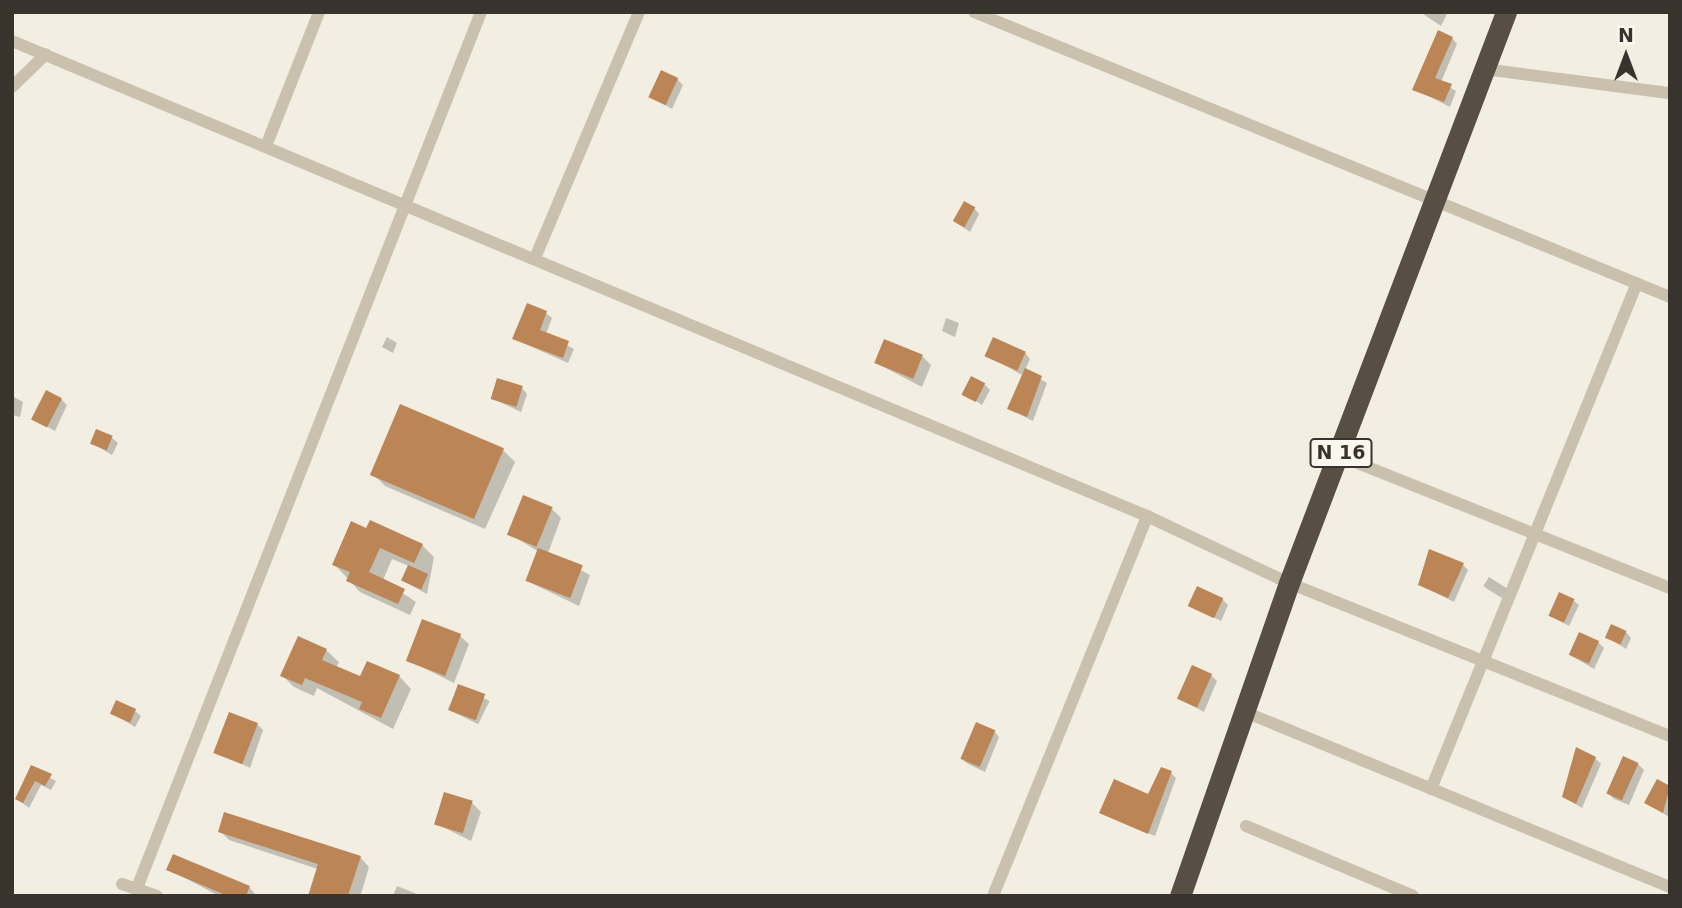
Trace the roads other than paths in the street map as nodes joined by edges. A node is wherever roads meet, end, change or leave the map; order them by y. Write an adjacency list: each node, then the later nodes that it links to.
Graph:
1 (319, 12): 11 (street)
2 (481, 12): 13 (street)
3 (639, 12): 14 (street)
4 (974, 12): 12 (street)
5 (1506, 12): 8 (highway, N 16)
6 (12, 41): 7 (street)
7 (46, 54): 9 (street); 11 (street)
8 (1484, 69): 10 (street); 12 (highway, N 16)
9 (12, 87)
10 (1670, 93)
11 (266, 146): 13 (street)
12 (1435, 202): 15 (street); 17 (highway, N 16)
13 (404, 203): 14 (street); 29 (street)
14 (535, 258): 18 (street)
15 (1637, 283): 16 (street); 19 (street)
16 (1670, 297)
17 (1340, 456): 19 (street); 20 (highway, N 16)
18 (1147, 516): 20 (street); 31 (street)
19 (1534, 533): 21 (street); 22 (street)
20 (1289, 583): 22 (street); 23 (highway, N 16)
21 (1670, 588)
22 (1483, 657): 24 (street); 25 (street)
23 (1245, 712): 25 (street); 32 (highway, N 16)
24 (1670, 736)
25 (1431, 789): 28 (street)
26 (1246, 826): 33 (street)
27 (122, 884): 29 (street)
28 (1670, 887)
29 (137, 888): 30 (street)
30 (157, 896)
31 (993, 896)
32 (1180, 896)
33 (1413, 896)

